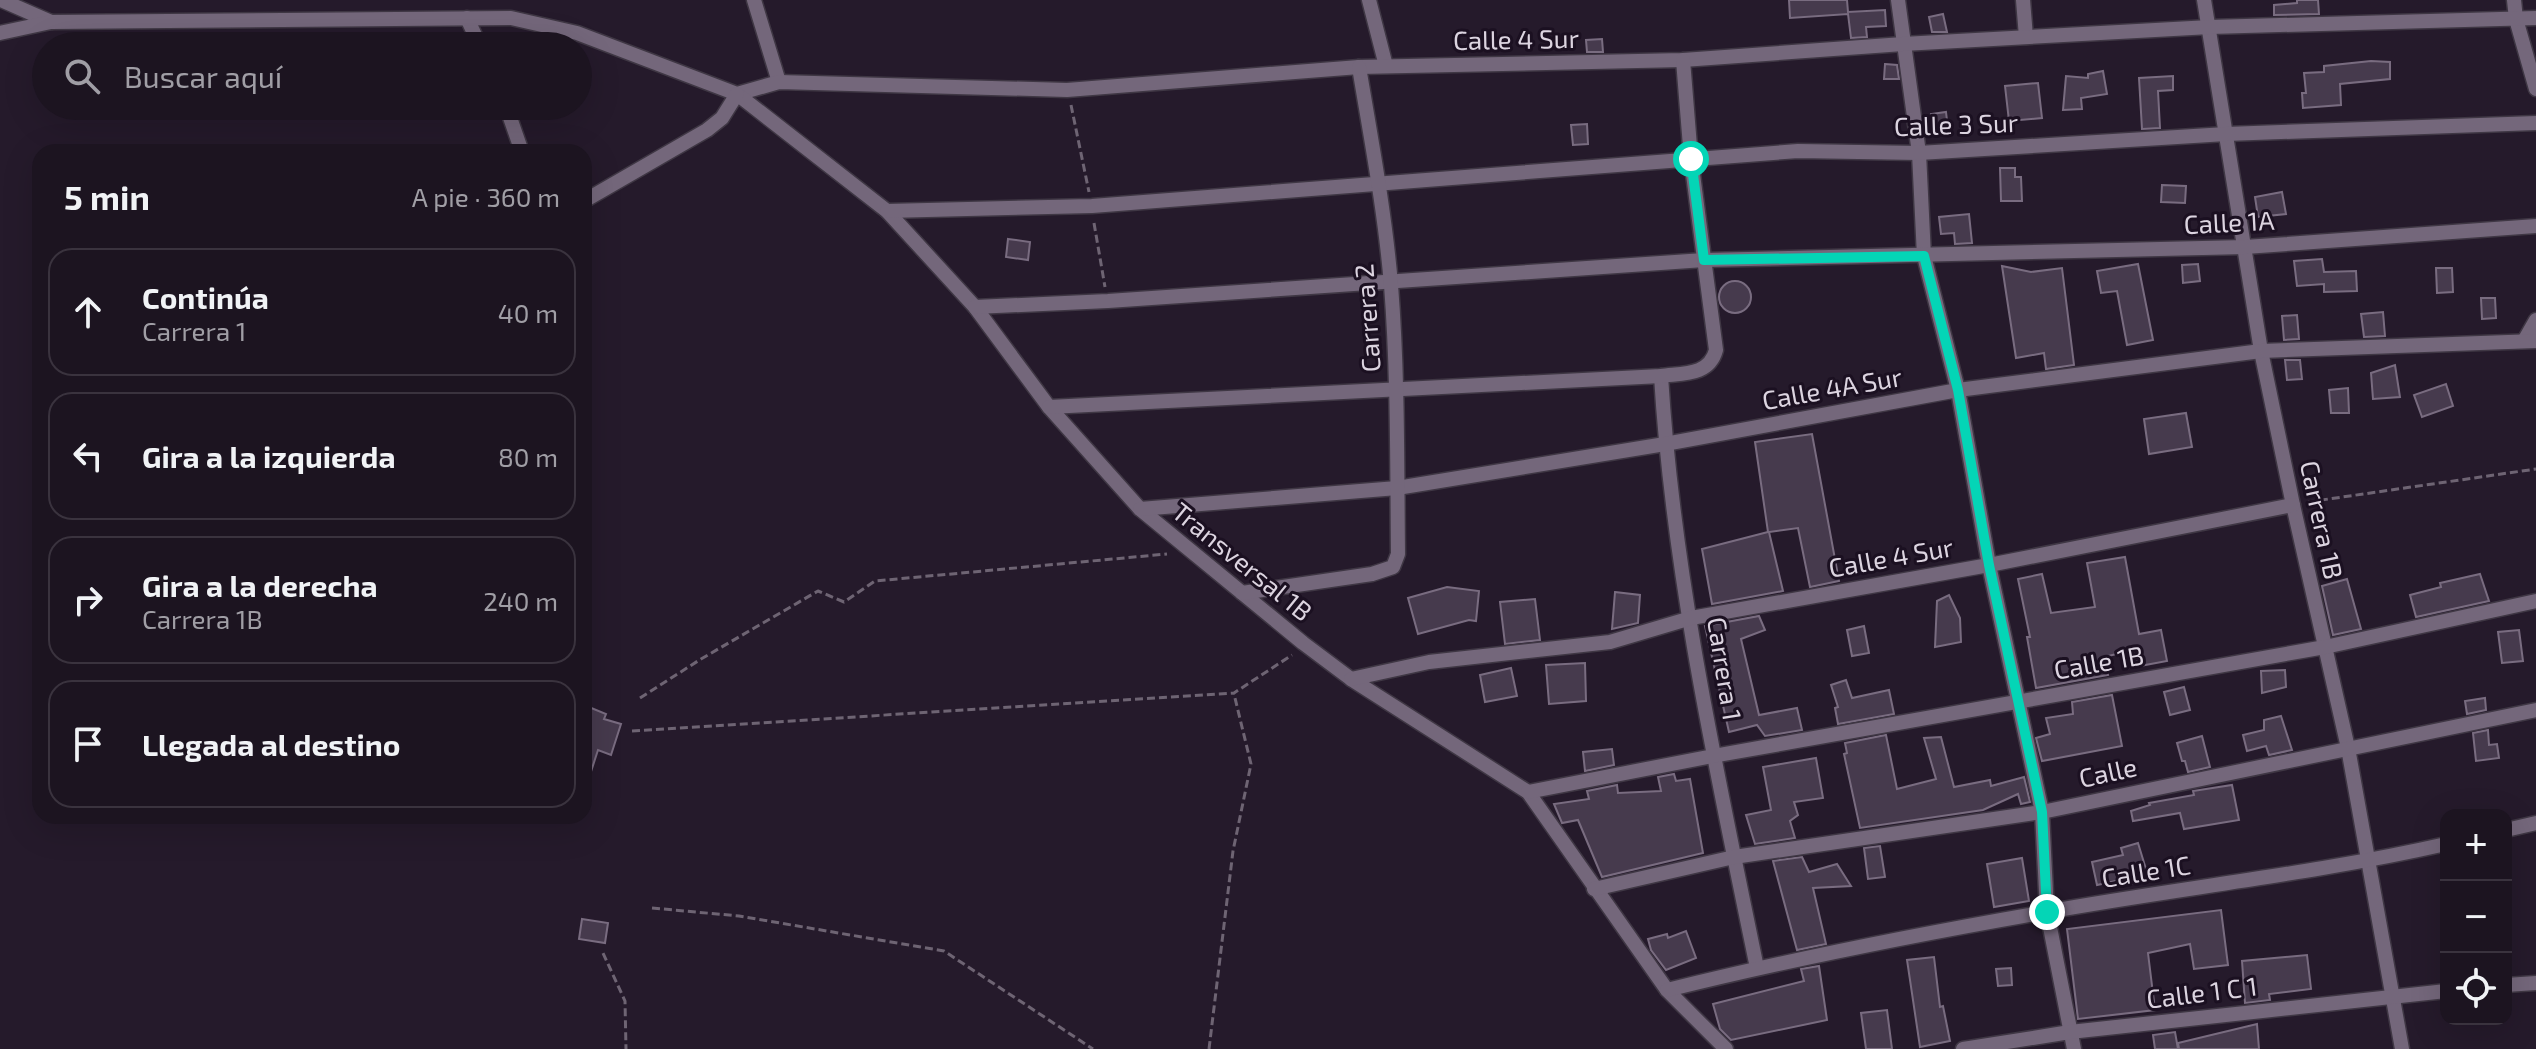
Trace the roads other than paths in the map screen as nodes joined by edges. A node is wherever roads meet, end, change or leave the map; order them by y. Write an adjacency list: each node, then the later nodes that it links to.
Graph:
1 (1, 0): 11 (street)
2 (754, 0): 22 (street)
3 (1369, 0): 20 (street)
4 (1898, 0): 18 (street)
5 (2023, 0): 16 (street)
6 (2204, 0): 12 (street, Carrera 1B)
7 (2514, 0): 10 (street)
8 (467, 18): 11 (street, Transversal 1B); 13 (street); 14 (street, Transversal 1B)
9 (2536, 18): 10 (street, Calle 4 Sur)
10 (2516, 19): 12 (street, Calle 4 Sur); 23 (street)
11 (51, 22): 15 (street)
12 (2210, 27): 16 (street, Calle 4 Sur); 27 (street, Carrera 1B)
13 (474, 32)
14 (573, 32)
15 (0, 33)
16 (2026, 37): 18 (street, Calle 4 Sur)
17 (592, 39): 24 (street, Transversal 1B)
18 (1903, 44): 19 (street, Calle 4 Sur); 29 (street)
19 (1683, 60): 20 (street, Calle 4 Sur); 30 (street)
20 (1386, 66): 21 (street, Calle 4 Sur)
21 (1359, 67): 22 (street, Calle 4 Sur); 31 (street, Carrera 2)
22 (779, 82): 24 (street, Calle 4 Sur)
23 (2536, 89)
24 (737, 94): 32 (street); 33 (street, Transversal 1B)
25 (511, 120): 28 (street)
26 (2536, 123): 27 (street, Calle 3 Sur)
27 (2226, 134): 29 (street, Calle 3 Sur); 35 (street, Carrera 1B)
28 (519, 144)
29 (1919, 153): 30 (street, Calle 3 Sur); 36 (street)
30 (1691, 159): 31 (street, Calle 3 Sur); 37 (street)
31 (1379, 184): 33 (street, Calle 3 Sur); 38 (street, Carrera 2)
32 (592, 196)
33 (887, 211): 39 (street, Transversal 1B)
34 (2536, 226): 35 (street, Calle 1A)
35 (2245, 247): 36 (street, Calle 1A); 42 (street, Carrera 1B)
36 (1924, 256): 37 (street, Calle 1A); 45 (street)
37 (1704, 260): 38 (street, Calle 1A); 43 (street)
38 (1391, 282): 39 (street, Calle 1A); 44 (street, Carrera 2)
39 (975, 307): 46 (street, Transversal 1B)
40 (2536, 320): 41 (street)
41 (2530, 341): 42 (street, Calle 4A Sur)
42 (2261, 351): 45 (street, Calle 4A Sur); 49 (street, Carrera 1B)
43 (1661, 376): 44 (street); 47 (street, Carrera 1)
44 (1397, 388): 46 (street); 48 (street, Carrera 2)
45 (1958, 390): 47 (street, Calle 4A Sur); 51 (street)
46 (1049, 407): 50 (street, Transversal 1B)
47 (1665, 444): 48 (street, Calle 4A Sur); 54 (street, Carrera 1)
48 (1397, 488): 50 (street, Calle 4A Sur); 52 (street, Carrera 2)
49 (2293, 505): 51 (street, Calle 4 Sur); 55 (street, Carrera 1B)
50 (1140, 509): 52 (street, Transversal 1B)
51 (1989, 565): 54 (street, Calle 4 Sur); 57 (street)
52 (1242, 593): 56 (street, Transversal 1B)
53 (2536, 601): 55 (street, Calle 1B)
54 (1691, 618): 56 (street, Calle 4 Sur); 60 (street, Carrera 1)
55 (2325, 647): 57 (street, Calle 1B); 59 (street, Carrera 1B)
56 (1351, 679): 61 (street, Transversal 1B)
57 (2020, 701): 60 (street, Calle 1B); 62 (street)
58 (2536, 710): 59 (street, Calle)
59 (2348, 748): 62 (street, Calle); 67 (street, Carrera 1B)
60 (1713, 756): 61 (street, Calle 1B); 66 (street, Carrera 1)
61 (1528, 792): 68 (street, Transversal 1B)
62 (2042, 812): 66 (street, Calle); 69 (street)
63 (2536, 823): 64 (street)
64 (2512, 829)
65 (2440, 845): 67 (street, Calle 1C)
66 (1734, 857): 68 (street, Calle); 70 (street, Carrera 1)
67 (2367, 862): 69 (street, Calle 1C); 75 (street, Carrera 1B)
68 (1594, 889): 73 (street, Transversal 1B)
69 (2047, 912): 70 (street, Calle 1C); 76 (street)
70 (1757, 968): 73 (street, Calle 1C)
71 (2536, 983): 72 (street)
72 (2512, 985)
73 (1667, 990): 77 (street, Transversal 1B)
74 (2440, 991): 75 (street, Calle 1 C 1)
75 (2392, 995): 76 (street, Calle 1 C 1); 80 (street, Carrera 1B)
76 (2070, 1032): 78 (street, Calle 1 C 1); 79 (street)
77 (1726, 1049)
78 (1963, 1049)
79 (2074, 1049)
80 (2402, 1049)

